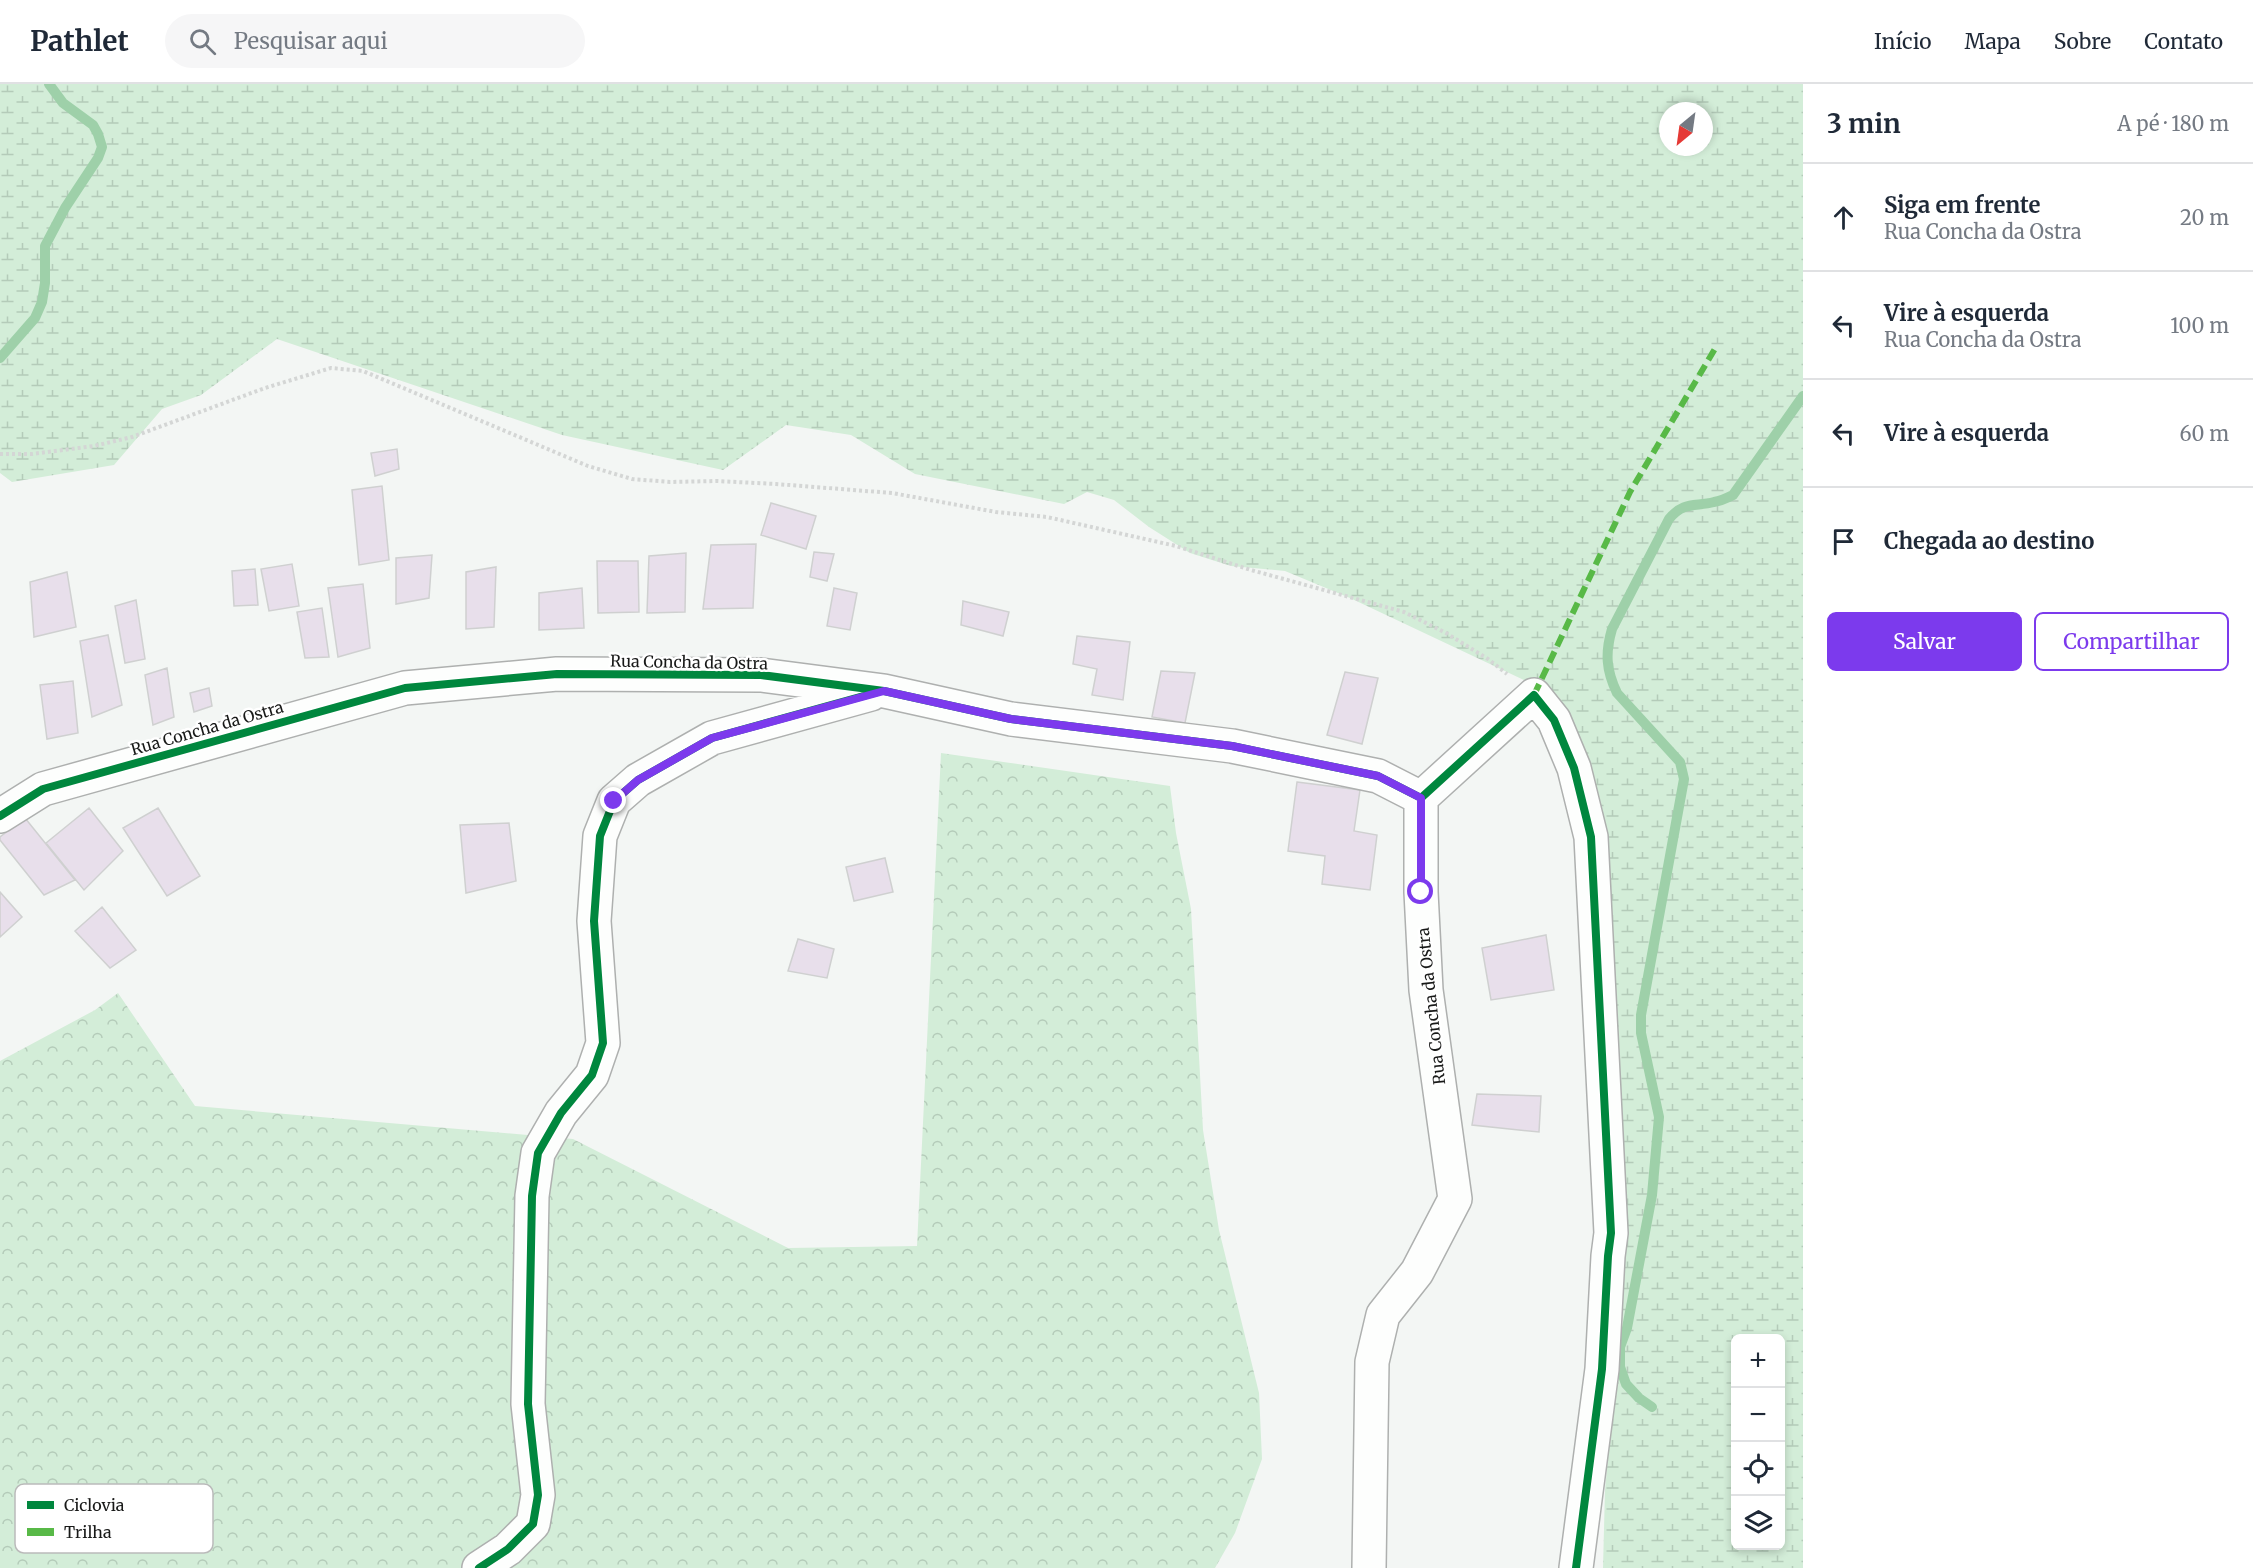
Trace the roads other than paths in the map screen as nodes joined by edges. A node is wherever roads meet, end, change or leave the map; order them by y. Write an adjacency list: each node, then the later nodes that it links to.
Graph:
1 (884, 691): 2 (street, Rua Concha da Ostra); 3 (street, Rua Concha da Ostra); 4 (street)
2 (1421, 798): 5 (street, Rua Concha da Ostra); 6 (street)
3 (0, 816)
4 (479, 1568)
5 (1369, 1568)
6 (1576, 1568)

